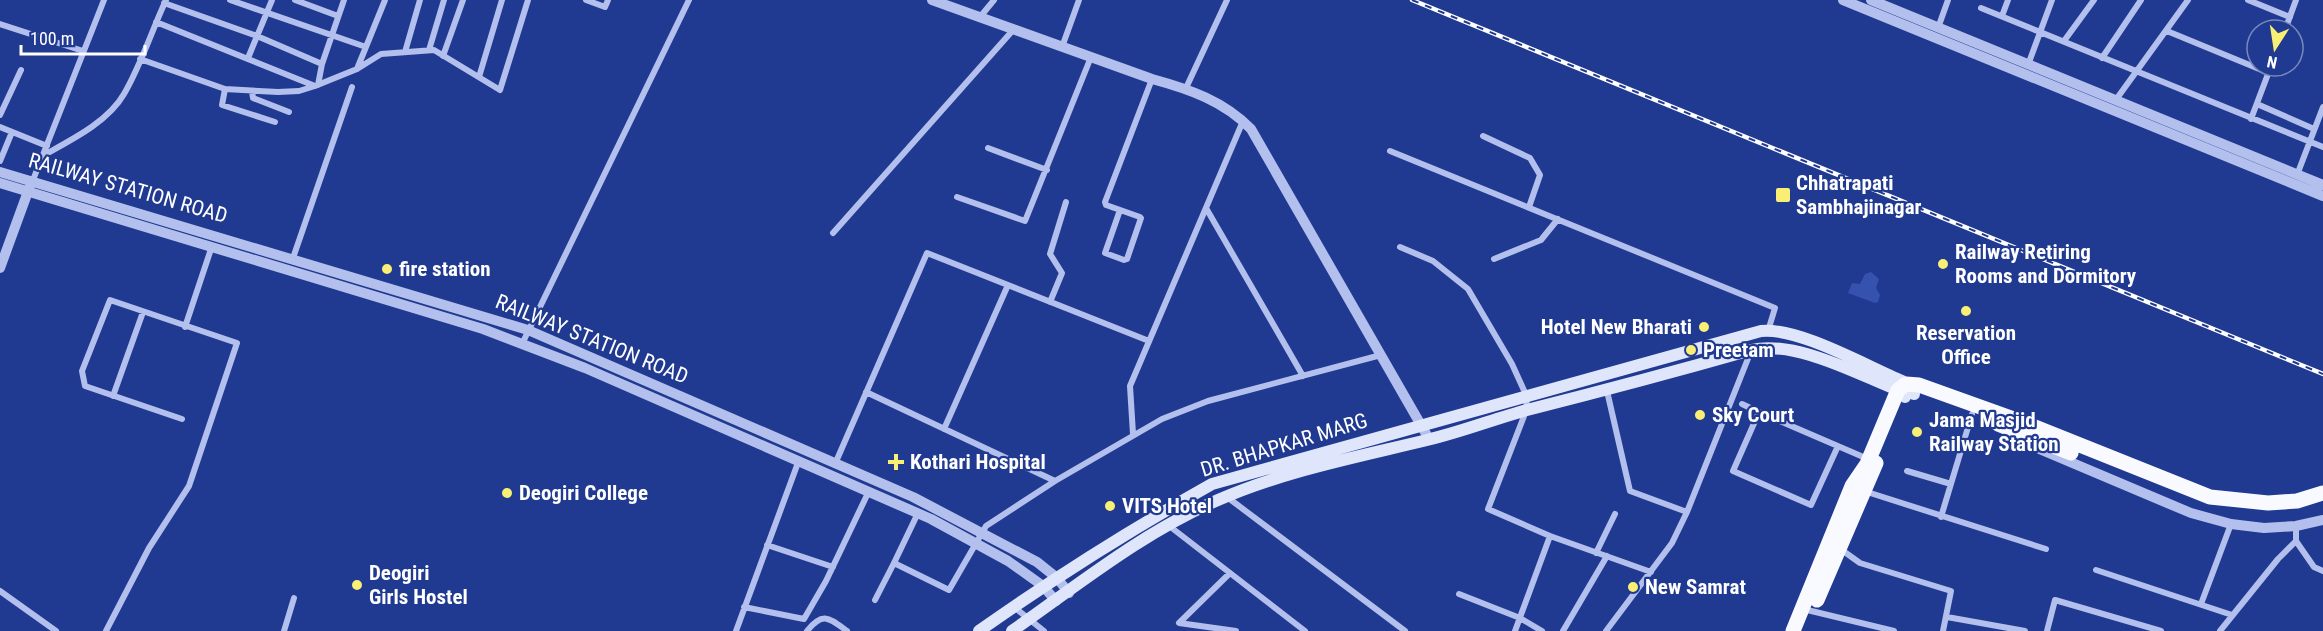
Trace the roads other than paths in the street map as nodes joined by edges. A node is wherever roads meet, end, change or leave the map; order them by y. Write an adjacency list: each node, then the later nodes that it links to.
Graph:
1 (104, 0): 48 (street)
2 (230, 0): 31 (street)
3 (272, 0): 31 (street)
4 (295, 0): 32 (street)
5 (344, 0): 32 (street)
6 (385, 0): 45 (street)
7 (420, 0): 49 (street)
8 (444, 0): 47 (street)
9 (463, 0): 50 (street)
10 (502, 0): 61 (street)
11 (528, 0): 61 (street)
12 (586, 0): 13 (street)
13 (608, 0)
14 (689, 0): 112 (street)
15 (932, 0): 34 (street)
16 (994, 0): 34 (street)
17 (1079, 0): 46 (street)
18 (1227, 0): 66 (street)
19 (1843, 0): 95 (street)
20 (1871, 0): 38 (street)
21 (1948, 0): 38 (street)
22 (2008, 0): 33 (street)
23 (2052, 0): 40 (street)
24 (2094, 0): 44 (street)
25 (2142, 0): 53 (street)
26 (2188, 0): 41 (street)
27 (2248, 0): 35 (street)
28 (2296, 0): 35 (street)
29 (165, 2): 36 (street); 42 (street)
30 (1981, 8): 33 (street)
31 (266, 14): 42 (street); 43 (street)
32 (338, 16): 43 (street)
33 (2002, 16): 40 (street)
34 (980, 17): 39 (street)
35 (2290, 17)
36 (156, 22): 52 (street); 54 (street)
37 (0, 24): 48 (street)
38 (1938, 28): 57 (street)
39 (1014, 29): 46 (street); 102 (street)
40 (2040, 31): 44 (street); 57 (street)
41 (2167, 31): 55 (street); 60 (street)
42 (257, 36): 52 (street); 56 (street)
43 (331, 37): 45 (street); 56 (street)
44 (2064, 41): 53 (street)
45 (366, 47): 58 (street)
46 (1062, 47): 51 (street)
47 (429, 50): 49 (street); 50 (street)
48 (83, 51): 82 (street)
49 (405, 52): 58 (street)
50 (443, 56): 61 (street)
51 (1091, 57): 63 (street); 88 (street)
52 (248, 58): 64 (street)
53 (2102, 58): 60 (street)
54 (140, 59): 67 (street); 86 (street)
55 (2245, 60)
56 (322, 63): 64 (street)
57 (2028, 65): 69 (street)
58 (357, 69): 64 (street)
59 (21, 70): 73 (street)
60 (2136, 73): 69 (street); 74 (street)
61 (479, 77)
62 (2267, 78): 70 (street)
63 (1152, 79): 66 (street); 100 (street)
64 (316, 85): 68 (street)
65 (352, 87): 105 (street)
66 (1186, 88): 75 (street)
67 (225, 89): 68 (street); 76 (street)
68 (252, 91): 72 (street)
69 (2115, 101): 90 (street)
70 (2257, 104): 74 (street); 78 (street)
71 (2323, 107): 78 (street)
72 (289, 112)
73 (0, 115)
74 (2251, 119): 81 (street)
75 (1243, 120): 99 (street); 117 (street)
76 (275, 122)
77 (0, 127): 79 (street)
78 (2314, 129): 81 (street)
79 (12, 132): 82 (street); 87 (street)
80 (1483, 135): 98 (street)
81 (2310, 142): 83 (street); 90 (street)
82 (47, 146): 86 (street)
83 (2323, 147)
84 (988, 148): 88 (street)
85 (1390, 151): 98 (street)
86 (44, 155): 91 (street)
87 (0, 161)
88 (1047, 170): 96 (street)
89 (0, 172): 91 (street, RAILWAY STATION ROAD)
90 (2297, 175): 93 (street)
91 (33, 180): 94 (street); 105 (street, RAILWAY STATION ROAD)
92 (0, 183): 94 (street, RAILWAY STATION ROAD)
93 (2323, 185)
94 (28, 191): 103 (street, RAILWAY STATION ROAD); 107 (street)
95 (2323, 196)
96 (957, 197)
97 (1066, 201): 109 (street)
98 (1529, 207): 101 (street)
99 (1206, 208): 114 (street); 118 (street)
100 (1120, 210): 100 (street)
101 (1558, 219): 106 (street); 113 (street)
102 (833, 233)
103 (212, 246): 111 (street); 115 (street, RAILWAY STATION ROAD)
104 (1400, 247): 123 (street)
105 (293, 258): 112 (street, RAILWAY STATION ROAD)
106 (1494, 259)
107 (0, 268)
108 (1008, 285): 109 (street); 121 (street); 131 (street)
109 (1050, 302): 114 (street)
110 (142, 312): 111 (street); 122 (street); 122 (street)
111 (185, 327): 189 (street)
112 (528, 330): 115 (street); 136 (street, RAILWAY STATION ROAD)
113 (1768, 331): 120 (main road); 123 (main road, DR. BHAPKAR MARG)
114 (1149, 341): 133 (street)
115 (522, 344): 138 (street, RAILWAY STATION ROAD)
116 (1751, 350): 119 (main road, DR. BHAPKAR MARG); 120 (main road, DR. BHAPKAR MARG); 149 (street)
117 (1381, 355): 118 (street); 129 (street)
118 (1303, 376): 133 (street)
119 (1607, 391): 125 (main road, DR. BHAPKAR MARG); 149 (street)
120 (1906, 391): 127 (main road); 132 (main road); 137 (main road); 144 (main road)
121 (866, 392): 131 (street); 139 (street)
122 (113, 396): 128 (street)
123 (1527, 397): 125 (street); 129 (main road, DR. BHAPKAR MARG)
124 (1742, 404): 126 (street)
125 (1527, 411): 134 (main road, DR. BHAPKAR MARG); 158 (street)
126 (1759, 412): 135 (street); 135 (street)
127 (1972, 414): 130 (main road); 143 (street)
128 (182, 419)
129 (1421, 425): 134 (street); 172 (main road, DR. BHAPKAR MARG)
130 (2002, 425): 132 (main road); 154 (street)
131 (944, 429): 142 (street)
132 (2024, 429): 146 (main road); 148 (main road)
133 (1133, 434): 142 (street)
134 (1429, 439): 147 (main road, DR. BHAPKAR MARG)
135 (1838, 446): 137 (street)
136 (802, 448): 138 (street); 139 (street, RAILWAY STATION ROAD)
137 (1869, 459): 144 (main road)
138 (799, 461): 141 (street, RAILWAY STATION ROAD); 162 (street)
139 (836, 463): 141 (street); 157 (street, RAILWAY STATION ROAD)
140 (1907, 471): 143 (street)
141 (831, 474): 145 (street, RAILWAY STATION ROAD)
142 (1055, 481): 157 (street)
143 (1951, 484): 152 (street)
144 (1858, 488): 152 (street); 161 (main road)
145 (869, 490): 150 (street, RAILWAY STATION ROAD); 167 (street)
146 (2323, 493)
147 (1227, 496): 155 (main road, DR. BHAPKAR MARG); 199 (street)
148 (2323, 502)
149 (1687, 512): 169 (street)
150 (918, 513): 160 (street, RAILWAY STATION ROAD); 166 (street)
151 (1615, 514): 164 (street)
152 (1941, 517): 163 (street)
153 (2323, 520): 156 (street)
154 (2231, 524): 156 (street); 180 (street)
155 (1167, 525): 171 (street); 175 (main road, DR. BHAPKAR MARG)
156 (2296, 526): 159 (street)
157 (981, 532): 160 (street); 172 (street, RAILWAY STATION ROAD)
158 (1550, 536): 164 (street); 186 (street)
159 (2296, 541): 170 (street); 184 (street)
160 (974, 543): 166 (street); 173 (street, RAILWAY STATION ROAD)
161 (1835, 544): 183 (main road); 185 (street)
162 (767, 545): 167 (street); 182 (street)
163 (2046, 549)
164 (1596, 553): 165 (street)
165 (1607, 556): 169 (street); 202 (street)
166 (894, 563): 178 (street)
167 (833, 567): 182 (street)
168 (2096, 570): 180 (street)
169 (1651, 572): 203 (street)
170 (2323, 572)
171 (1230, 573): 197 (street); 198 (street)
172 (1057, 578): 173 (main road, DR. BHAPKAR MARG); 175 (street, RAILWAY STATION ROAD)
173 (1043, 586): 179 (street, RAILWAY STATION ROAD); 181 (main road, DR. BHAPKAR MARG)
174 (0, 591): 188 (street)
175 (1069, 593): 179 (main road, DR. BHAPKAR MARG)
176 (1459, 594): 186 (street)
177 (294, 598): 190 (street)
178 (875, 600)
179 (1056, 601): 187 (main road, DR. BHAPKAR MARG)
180 (2201, 604): 184 (street)
181 (1014, 606): 187 (street); 194 (main road, DR. BHAPKAR MARG)
182 (744, 607): 191 (street)
183 (1807, 610): 204 (main road); 205 (main road); 206 (street)
184 (2232, 615): 211 (street)
185 (1947, 617): 207 (street); 208 (street)
186 (1520, 618): 200 (street); 201 (street)
187 (1029, 619): 195 (main road, DR. BHAPKAR MARG); 196 (street)
188 (56, 631)
189 (106, 631)
190 (284, 631)
191 (736, 631)
192 (807, 631): 193 (street)
193 (847, 631)
194 (979, 631)
195 (1012, 631)
196 (1044, 631)
197 (1236, 631)
198 (1305, 631)
199 (1405, 631)
200 (1515, 631)
201 (1542, 631)
202 (1563, 631)
203 (1606, 631)
204 (1793, 631)
205 (1803, 631)
206 (1894, 631)
207 (1943, 631)
208 (2025, 631)
209 (2047, 631): 210 (street)
210 (2161, 631)
211 (2220, 631)

